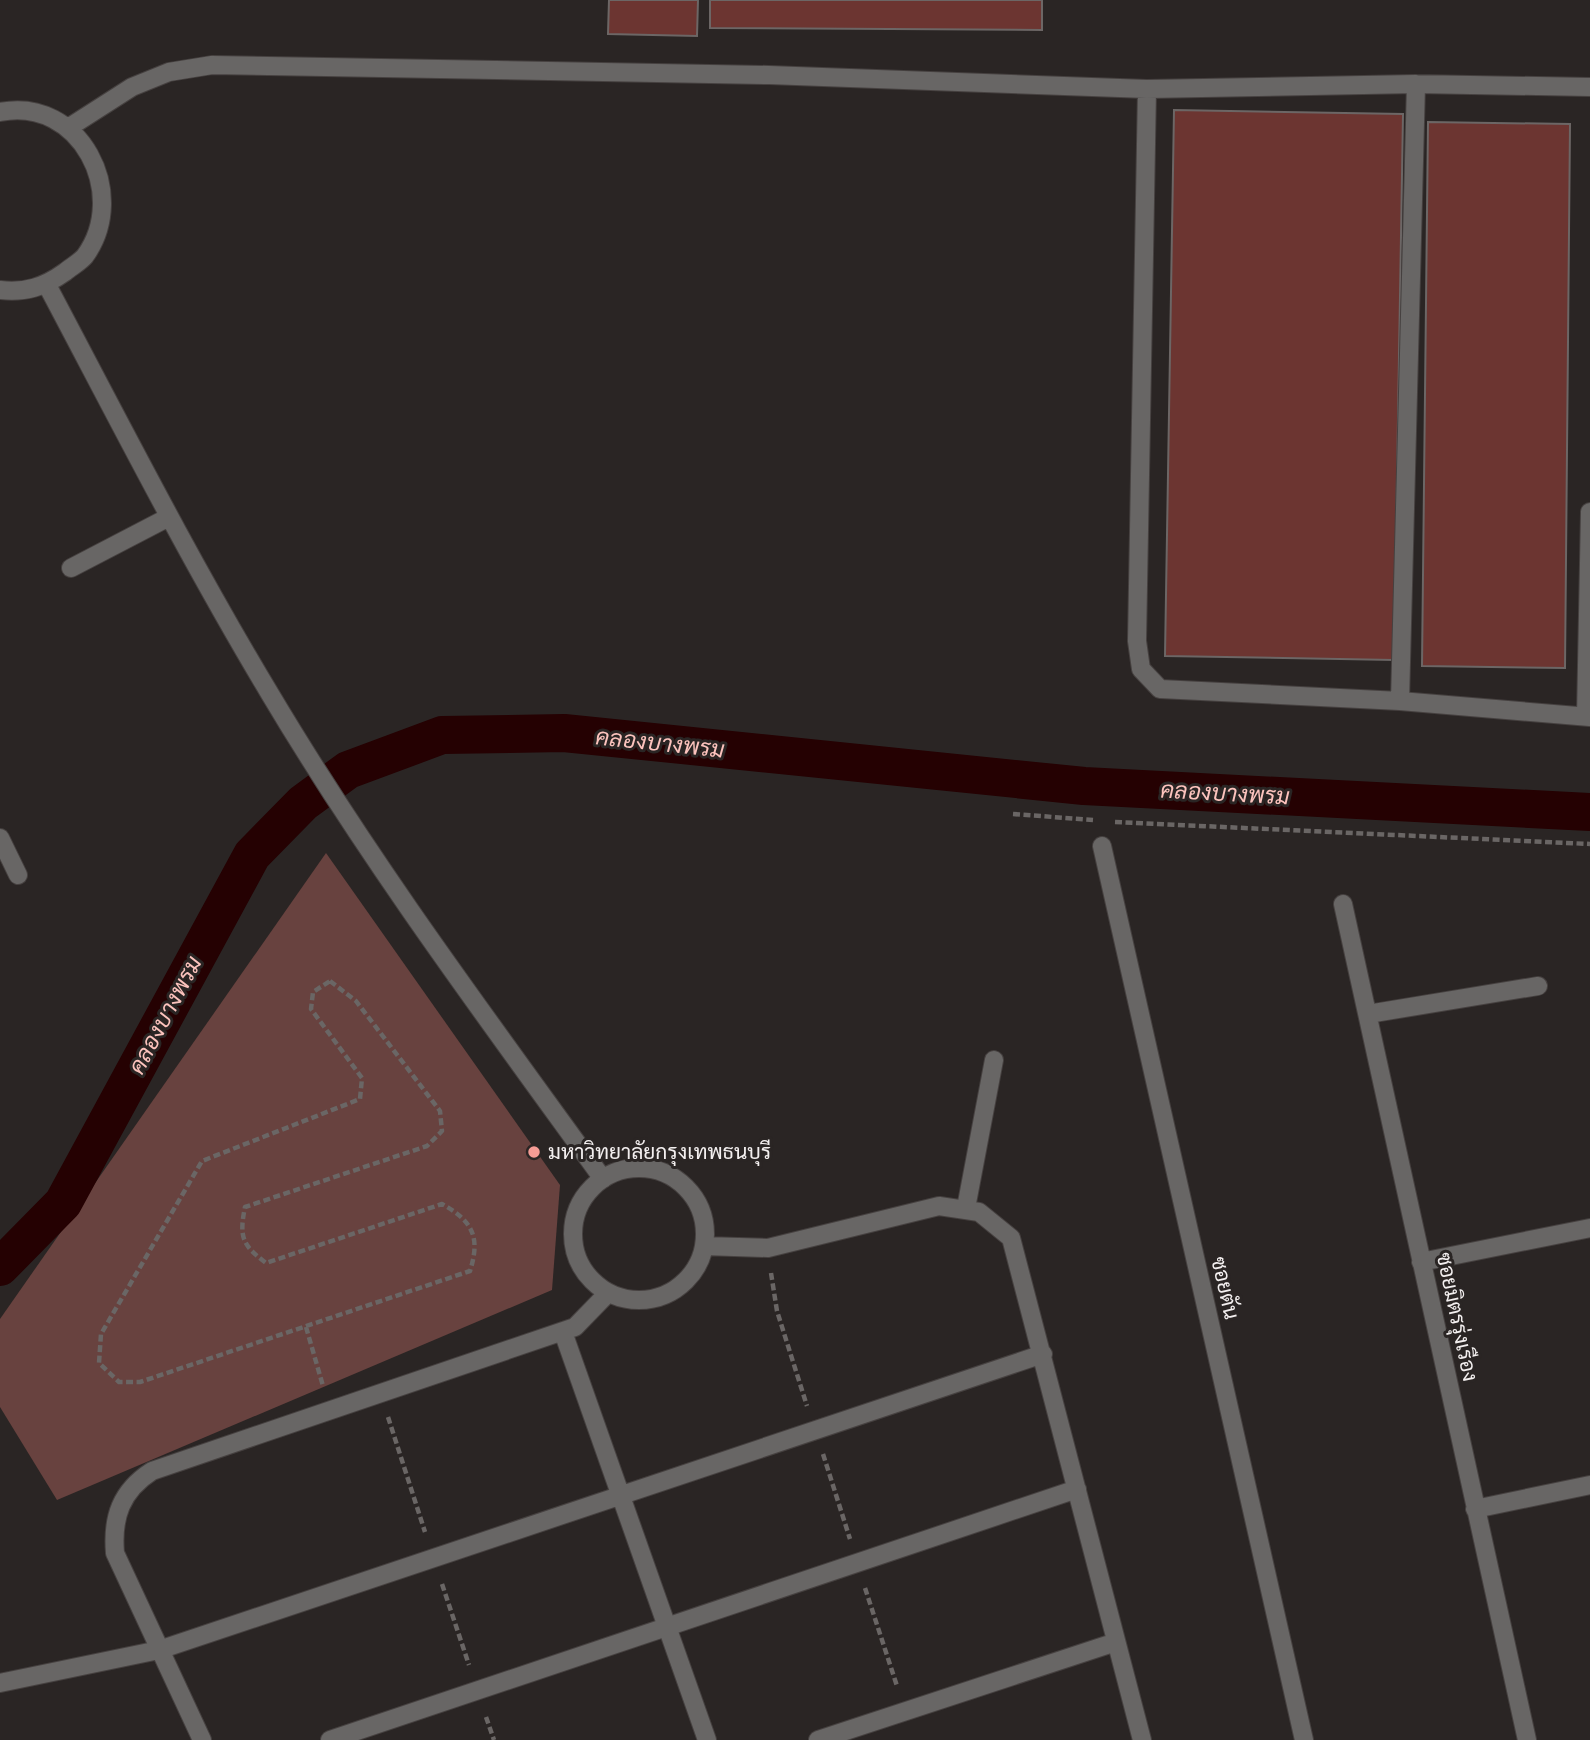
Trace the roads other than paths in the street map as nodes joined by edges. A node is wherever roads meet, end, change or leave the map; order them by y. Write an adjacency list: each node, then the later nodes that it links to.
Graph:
1 (1416, 84): 2 (street); 3 (street); 11 (street)
2 (1590, 87)
3 (1147, 89): 5 (street); 11 (street)
4 (0, 112): 5 (street)
5 (68, 128): 6 (street)
6 (47, 285): 7 (street); 9 (street)
7 (0, 290)
8 (1590, 512): 12 (street)
9 (169, 517): 10 (street); 20 (street)
10 (71, 568)
11 (1400, 701): 12 (street)
12 (1588, 716)
13 (0, 838): 15 (street)
14 (1101, 846): 41 (street, ซอยตัน)
15 (18, 875)
16 (1343, 904): 18 (street, ซอยมิตรรุ่งเรือง)
17 (1538, 986): 18 (street)
18 (1368, 1014): 24 (street, ซอยมิตรรุ่งเรือง)
19 (994, 1060): 21 (street)
20 (603, 1179): 23 (street); 25 (street)
21 (966, 1208): 23 (street); 27 (street)
22 (1590, 1228): 24 (street)
23 (704, 1246): 25 (street)
24 (1421, 1262): 31 (street, ซอยมิตรรุ่งเรือง)
25 (608, 1293): 26 (street)
26 (563, 1332): 30 (street); 34 (street)
27 (1043, 1354): 29 (street); 30 (street)
28 (1590, 1485): 31 (street)
29 (1077, 1489): 32 (street); 33 (street)
30 (621, 1496): 32 (street); 34 (street)
31 (1475, 1509): 42 (street, ซอยมิตรรุ่งเรือง)
32 (667, 1626): 37 (street); 38 (street)
33 (1116, 1642): 39 (street); 40 (street)
34 (159, 1650): 35 (street); 36 (street)
35 (0, 1683)
36 (202, 1740)
37 (330, 1740)
38 (707, 1740)
39 (818, 1740)
40 (1142, 1740)
41 (1304, 1740)
42 (1527, 1740)

